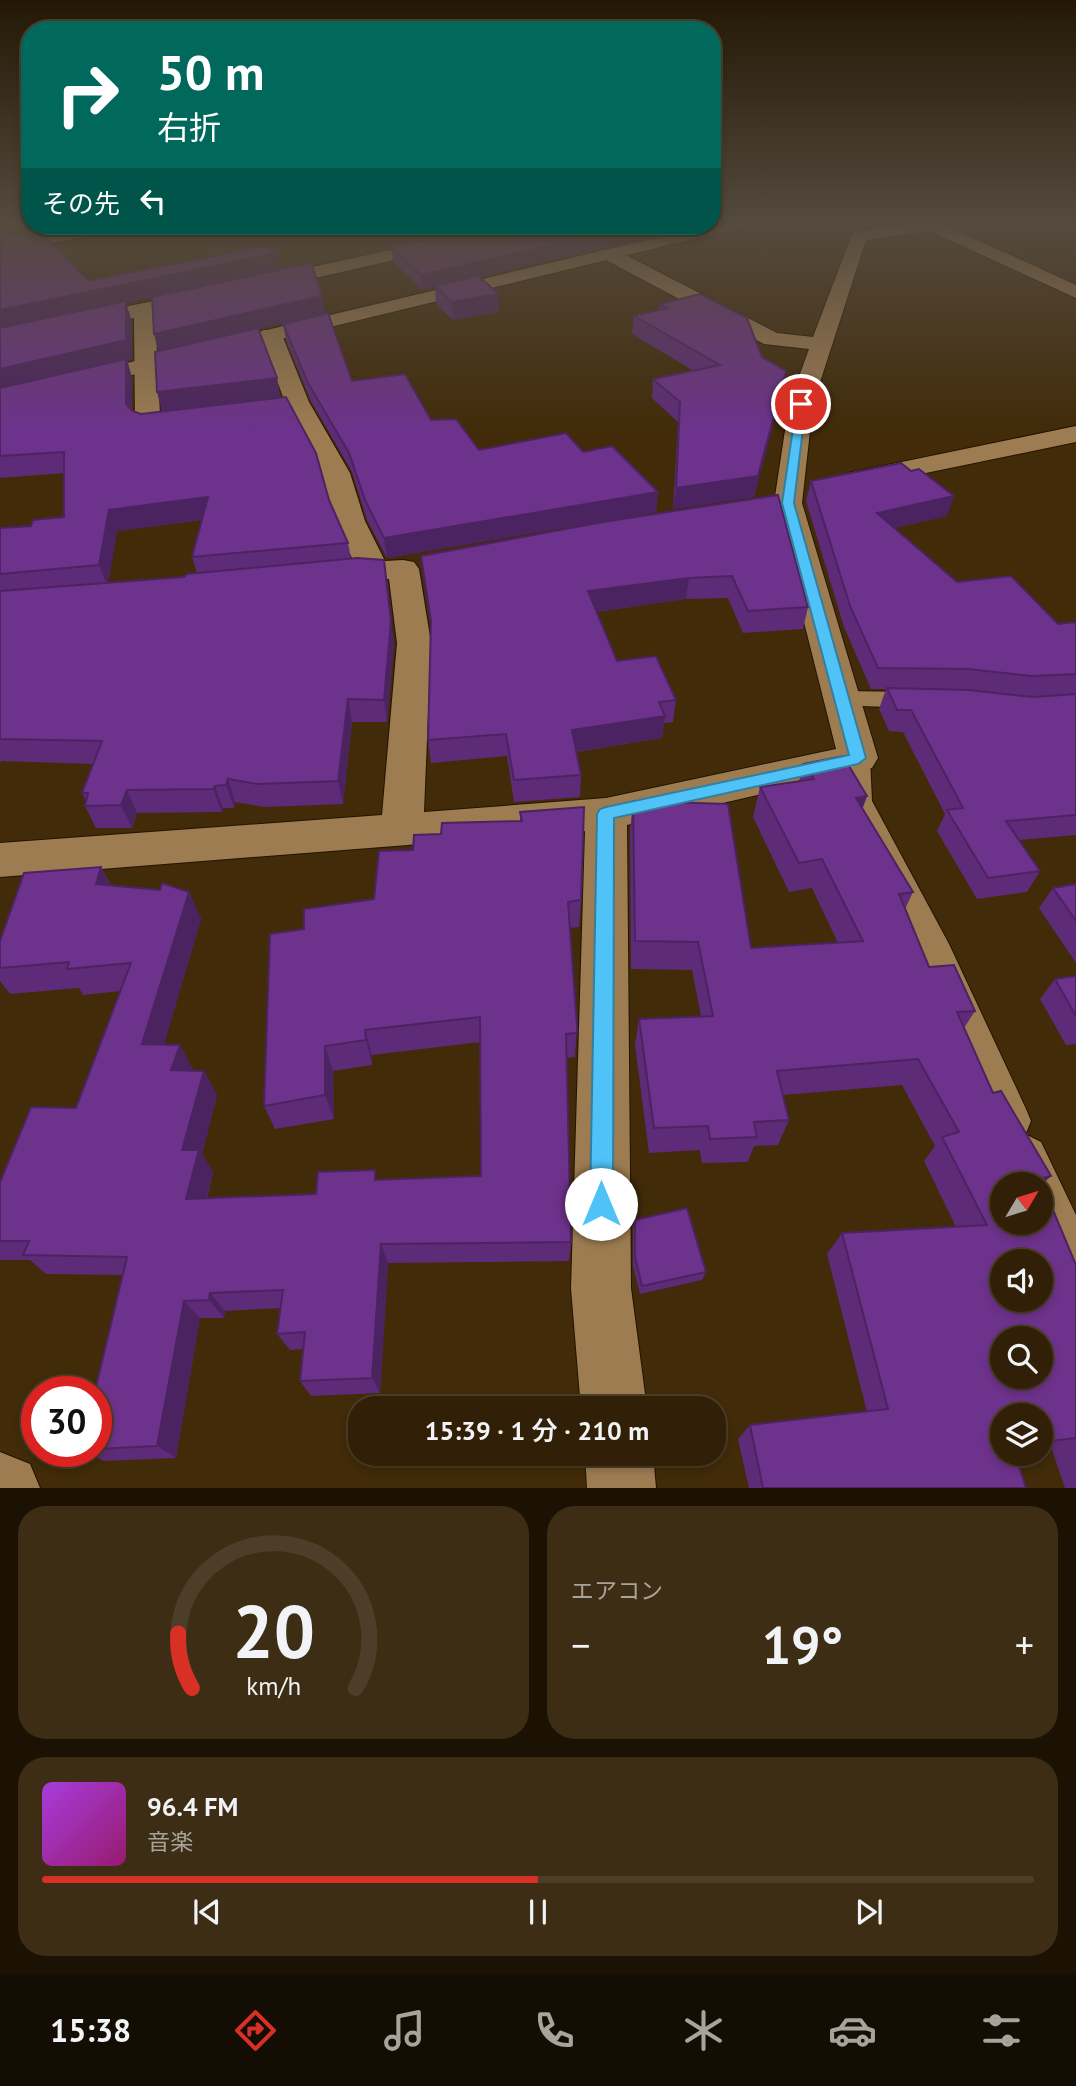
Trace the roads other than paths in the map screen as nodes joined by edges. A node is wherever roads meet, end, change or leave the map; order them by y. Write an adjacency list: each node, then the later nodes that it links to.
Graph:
1 (453, 291): 6 (street)
2 (681, 291): 8 (street)
3 (839, 291): 8 (street)
4 (220, 293): 5 (street)
5 (144, 309): 7 (street); 9 (street)
6 (271, 335): 9 (street); 18 (street)
7 (0, 339)
8 (821, 344): 13 (street)
9 (145, 365): 10 (street); 11 (street)
10 (0, 400)
11 (217, 415)
12 (1076, 434): 13 (street)
13 (798, 495): 14 (street)
14 (842, 699): 15 (lane); 16 (street)
15 (934, 700)
16 (858, 758): 17 (street); 20 (lane)
17 (606, 814): 18 (street); 21 (street)
18 (402, 829): 19 (street)
19 (2, 865)
20 (1076, 1257)
21 (612, 1396)
22 (620, 1466): 25 (street)
23 (0, 1486): 24 (street)
24 (6, 1488)
25 (622, 1488)

